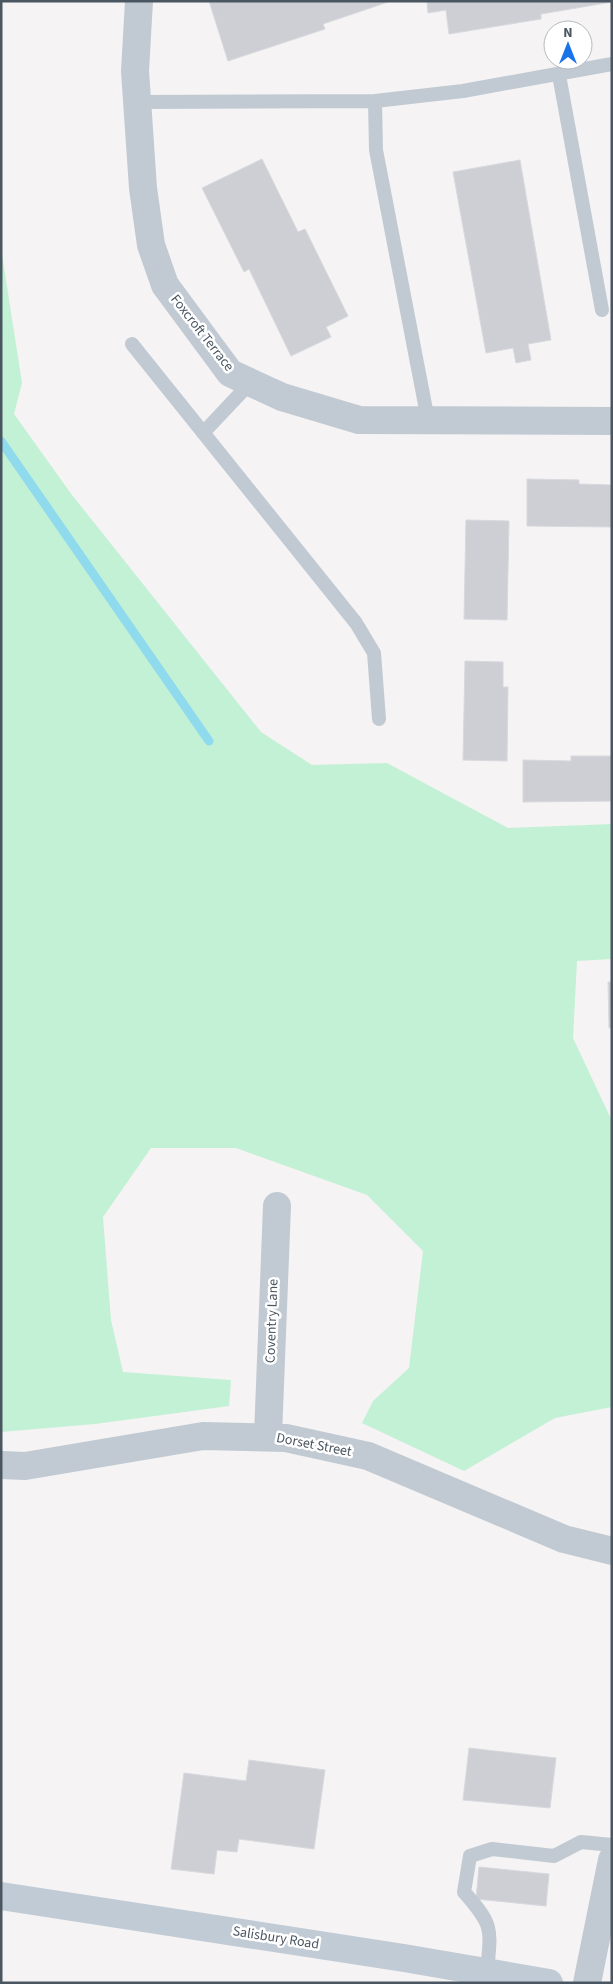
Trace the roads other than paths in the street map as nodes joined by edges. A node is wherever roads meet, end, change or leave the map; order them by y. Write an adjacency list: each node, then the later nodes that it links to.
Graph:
1 (139, 1): 5 (street, Foxcroft Terrace)
2 (612, 64): 3 (lane)
3 (559, 75): 4 (lane); 6 (lane)
4 (375, 101): 5 (lane); 9 (lane)
5 (137, 102): 8 (street, Foxcroft Terrace)
6 (602, 310)
7 (132, 344): 11 (lane)
8 (251, 382): 9 (street, Foxcroft Terrace); 11 (lane)
9 (428, 420): 10 (street, Foxcroft Terrace)
10 (612, 421)
11 (204, 433): 12 (lane)
12 (379, 719)
13 (277, 1206): 14 (street, Coventry Lane)
14 (268, 1436): 15 (street, Dorset Street); 16 (street, Dorset Street)
15 (1, 1465)
16 (612, 1551)
17 (612, 1845): 20 (lane)
18 (612, 1860): 22 (street)
19 (1, 1896): 20 (street, Salisbury Road)
20 (487, 1972): 21 (street, Salisbury Road)
21 (550, 1983)
22 (588, 1983)

